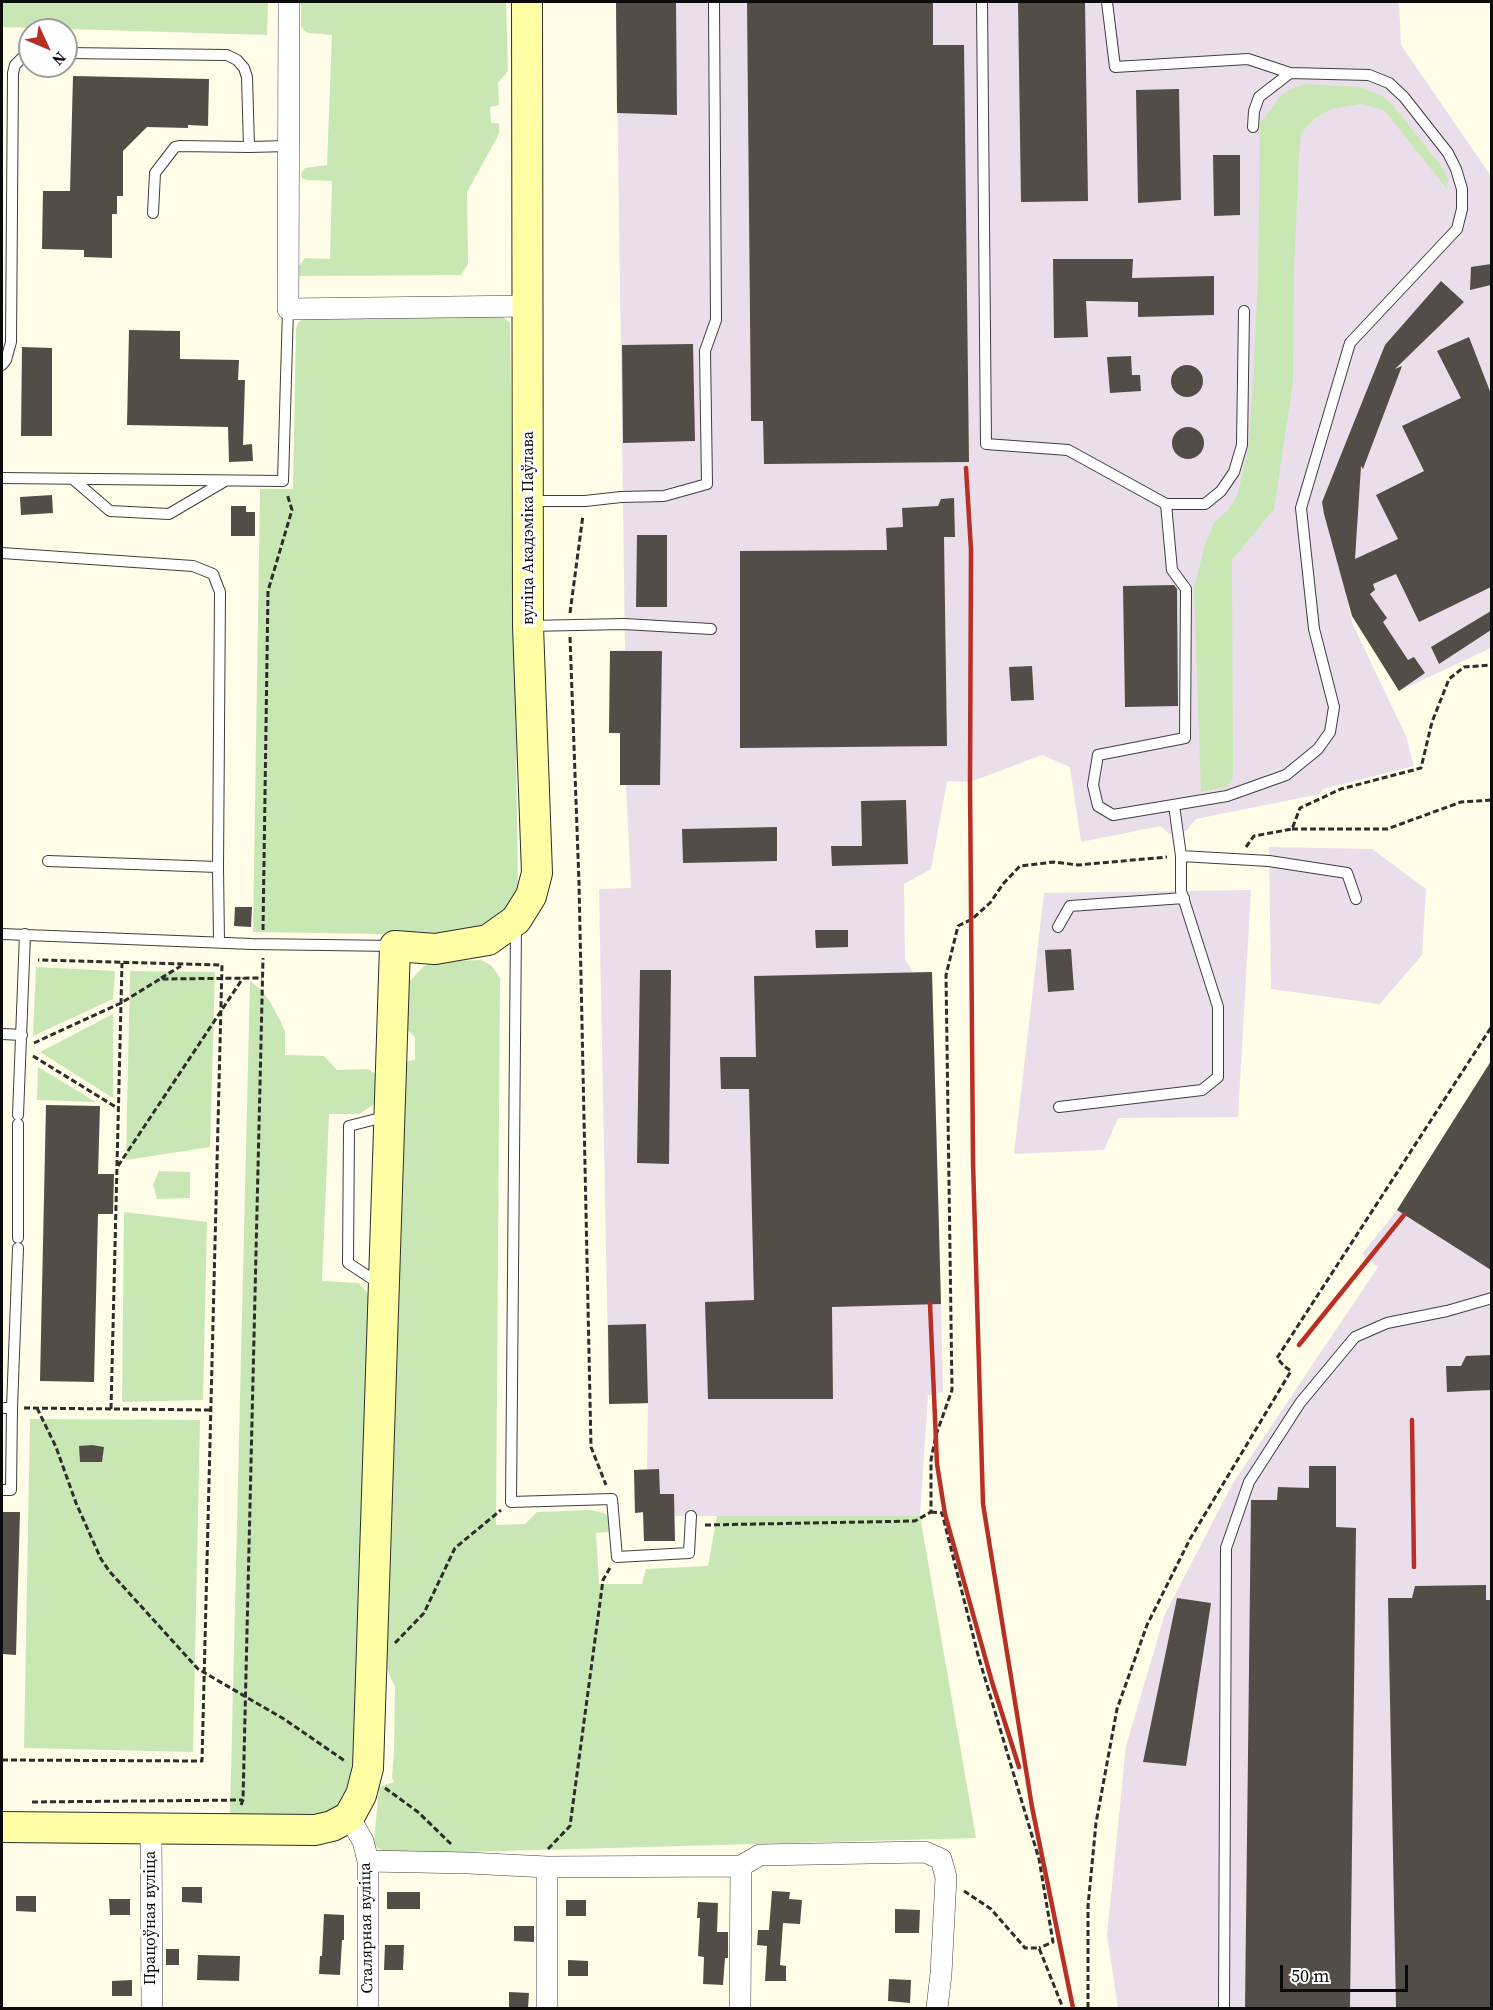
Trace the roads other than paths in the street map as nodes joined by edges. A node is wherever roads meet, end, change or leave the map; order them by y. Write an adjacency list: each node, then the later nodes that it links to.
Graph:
1 (290, 2): 11 (street)
2 (527, 2): 14 (main road, вуліца Акадэміка Паўлава)
3 (714, 2): 21 (lane)
4 (982, 2): 22 (lane)
5 (1107, 2): 8 (lane)
6 (78, 53): 12 (lane)
7 (18, 62): 10 (lane)
8 (1290, 73): 9 (lane); 26 (lane)
9 (1253, 127)
10 (7, 144): 17 (lane)
11 (289, 146): 12 (lane); 15 (street)
12 (249, 147): 13 (lane)
13 (153, 213)
14 (529, 306): 15 (street); 21 (main road, вуліца Акадэміка Паўлава)
15 (288, 309): 20 (lane)
16 (1244, 311): 22 (lane)
17 (2, 365)
18 (2, 478): 19 (lane)
19 (74, 480): 20 (lane); 20 (lane)
20 (225, 481)
21 (529, 501): 24 (main road, вуліца Акадэміка Паўлава)
22 (1166, 504): 26 (lane)
23 (2, 553): 29 (lane)
24 (528, 627): 25 (lane); 32 (main road, вуліца Акадэміка Паўлава)
25 (711, 629)
26 (1174, 805): 27 (lane)
27 (1181, 856): 30 (lane); 31 (lane)
28 (48, 861): 29 (lane)
29 (218, 867): 36 (lane)
30 (1184, 898): 33 (lane); 40 (lane)
31 (1356, 899)
32 (516, 920): 37 (main road, вуліца Акадэміка Паўлава); 46 (lane)
33 (1058, 927)
34 (2, 934): 35 (lane)
35 (26, 934): 36 (lane); 39 (lane)
36 (219, 942): 37 (lane)
37 (395, 946): 41 (main road)
38 (2, 1034): 39 (lane)
39 (22, 1035): 44 (lane)
40 (1059, 1107)
41 (391, 1116): 42 (main road); 42 (lane)
42 (383, 1286): 47 (main road)
43 (1491, 1298): 58 (lane)
44 (7, 1408): 45 (lane)
45 (2, 1490)
46 (691, 1520)
47 (349, 1817): 49 (main road); 50 (street, Сталярная вуліца)
48 (2, 1827): 49 (main road)
49 (151, 1828): 53 (street, Працоўная вуліца)
50 (368, 1861): 52 (street); 54 (street, Сталярная вуліца)
51 (741, 1866): 52 (street); 56 (street); 57 (street)
52 (547, 1867): 55 (street)
53 (152, 2008)
54 (368, 2008)
55 (547, 2008)
56 (740, 2008)
57 (937, 2008)
58 (1224, 2008)

